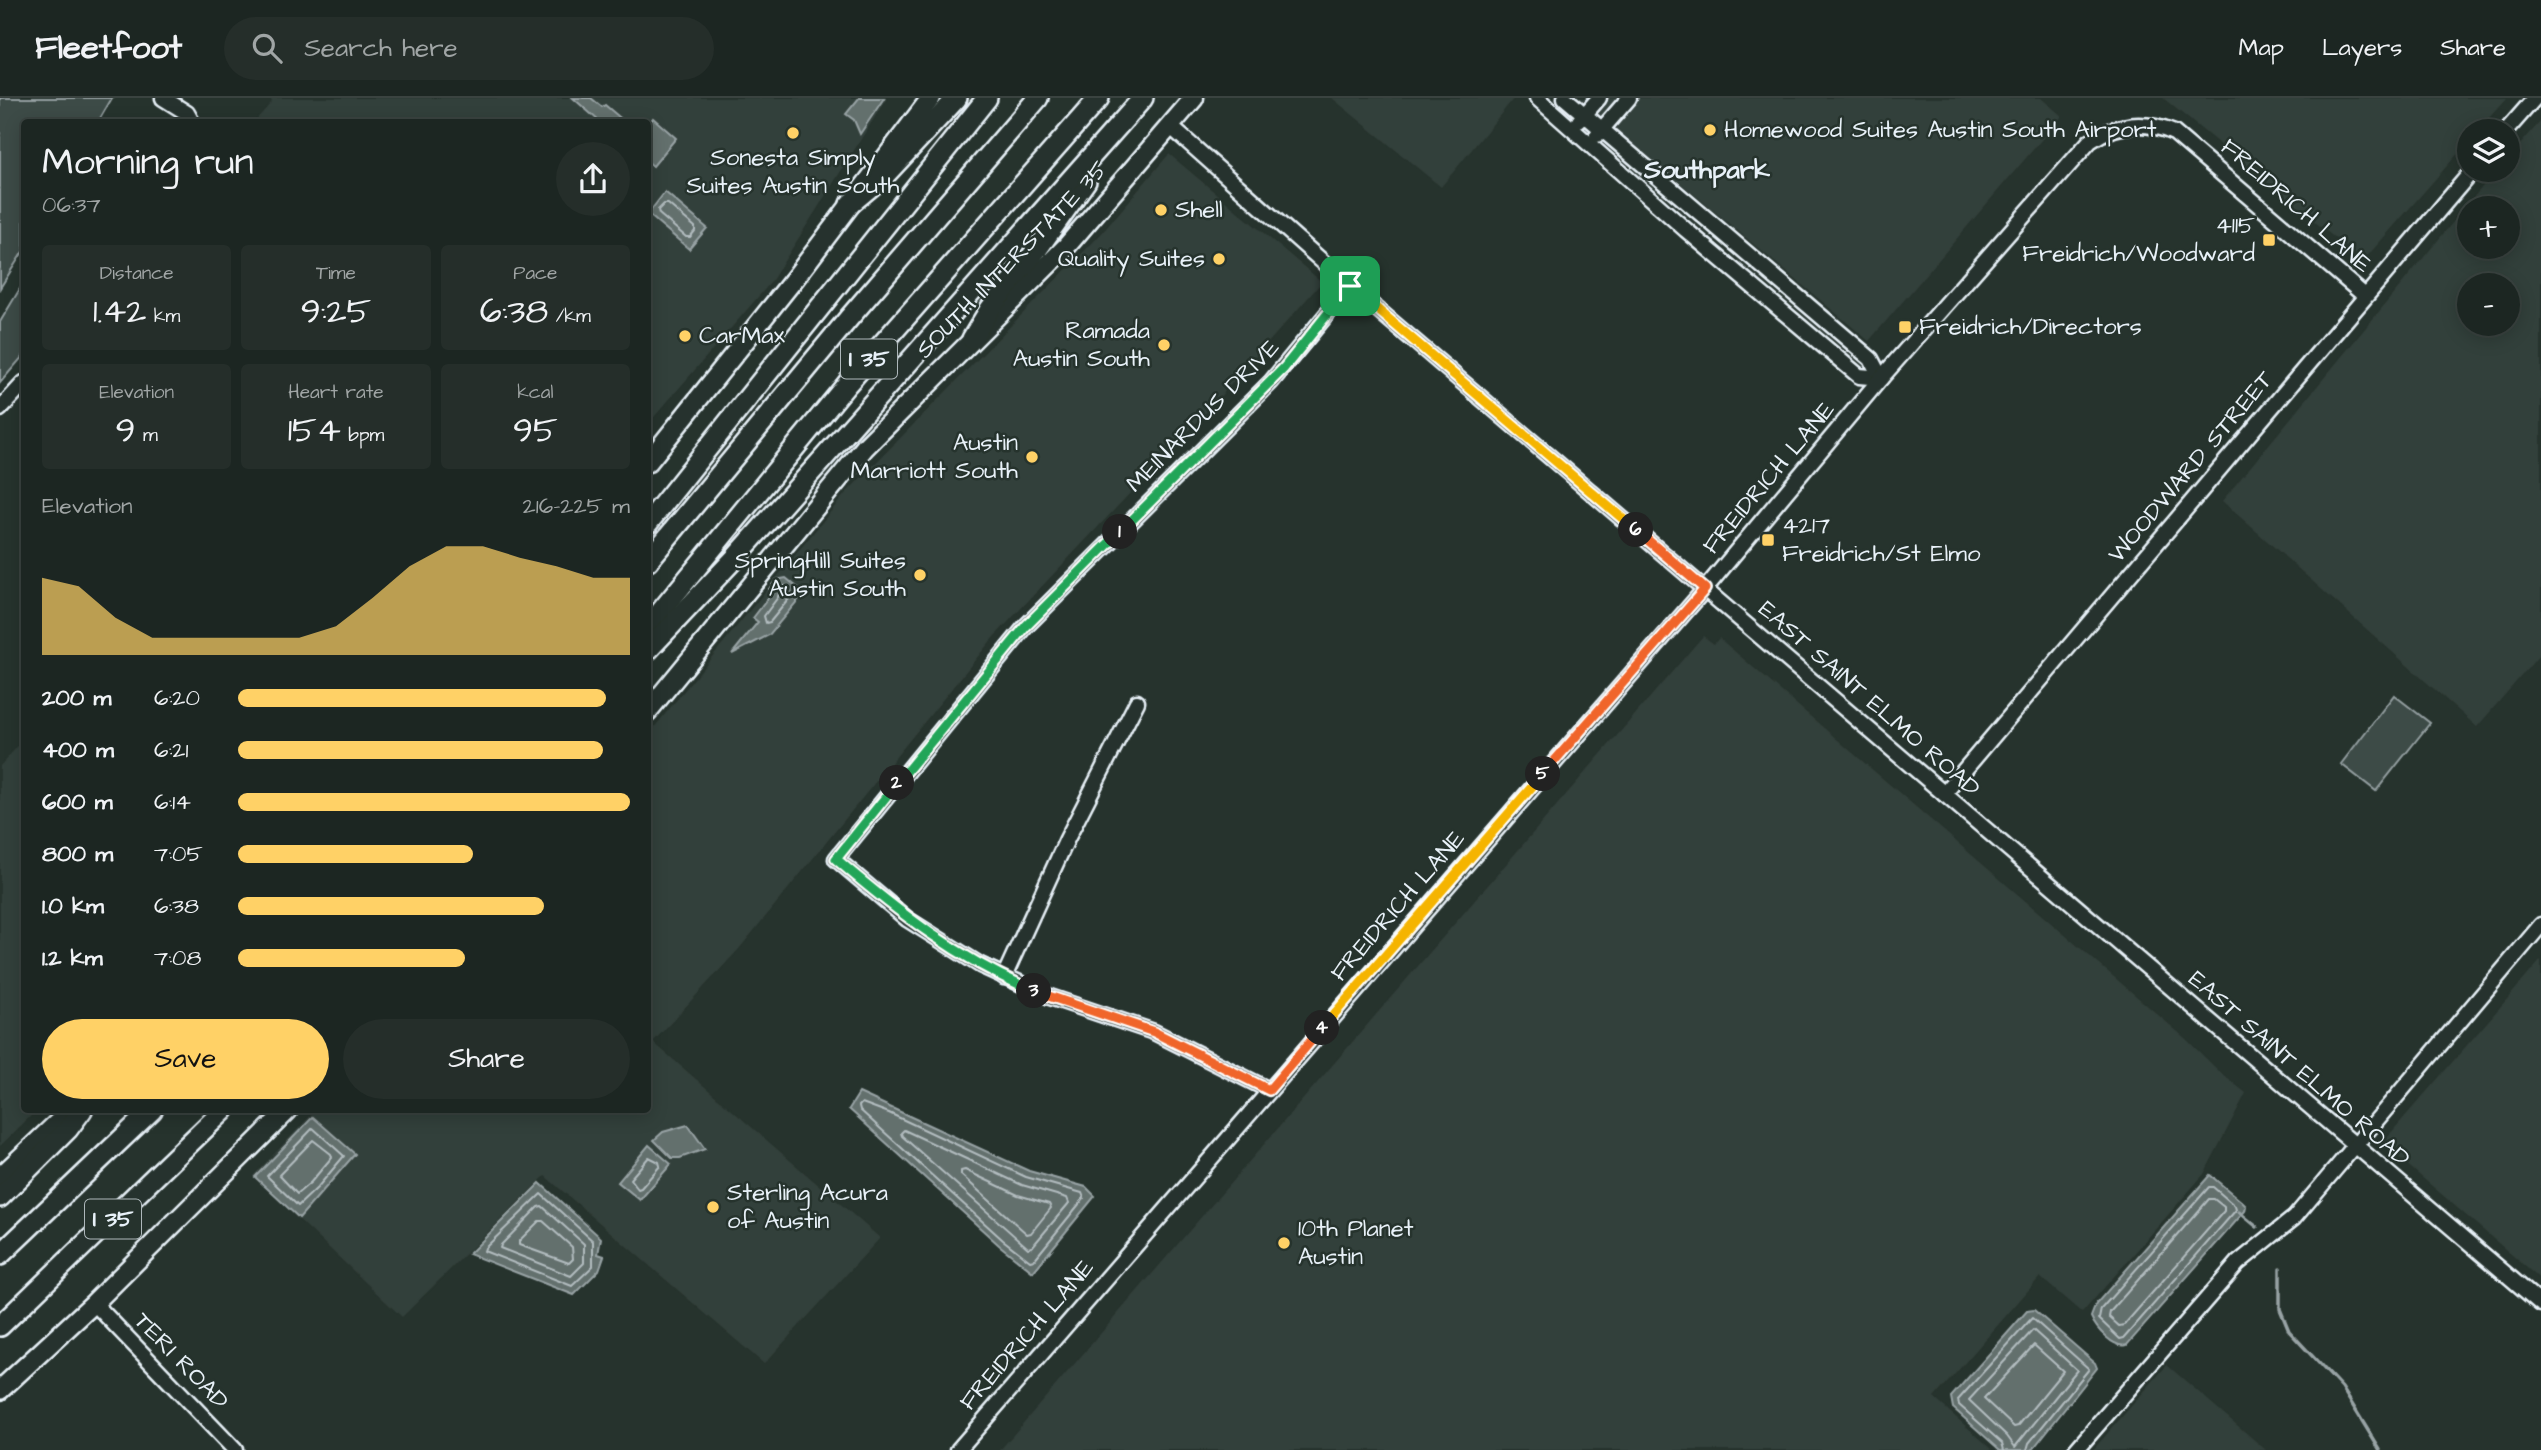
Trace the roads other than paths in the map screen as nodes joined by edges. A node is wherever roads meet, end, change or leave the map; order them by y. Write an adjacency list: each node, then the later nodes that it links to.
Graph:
1 (163, 98): 15 (street)
2 (931, 98): 22 (main road)
3 (957, 98): 22 (highway)
4 (987, 98): 30 (highway)
5 (1038, 98): 31 (highway, I 35)
6 (1099, 98): 33 (highway, I 35)
7 (1144, 98): 25 (highway); 34 (highway)
8 (1194, 98): 17 (main road, SOUTH INTERSTATE 35)
9 (1537, 98): 18 (street)
10 (1564, 98): 14 (street)
11 (1599, 98): 14 (street)
12 (1629, 98): 19 (street)
13 (2535, 98): 16 (street)
14 (1584, 115): 18 (street); 19 (street)
15 (190, 119)
16 (2517, 119)
17 (1170, 126): 23 (street, EAST SAINT ELMO ROAD); 25 (main road, SOUTH INTERSTATE 35)
18 (1572, 129): 20 (street)
19 (1602, 130): 20 (street); 26 (street)
20 (1590, 144): 26 (street)
21 (2463, 182): 24 (street, WOODWARD STREET)
22 (850, 204): 29 (main road)
23 (1350, 286): 32 (street, EAST SAINT ELMO ROAD); 39 (street, MEINARDUS DRIVE)
24 (2365, 296): 26 (street, FREIDRICH LANE); 37 (street, WOODWARD STREET)
25 (972, 339): 36 (main road, SOUTH INTERSTATE 35)
26 (1881, 378): 32 (street, FREIDRICH LANE)
27 (21, 386): 28 (street)
28 (0, 410)
29 (651, 458)
30 (651, 519)
31 (651, 557)
32 (1705, 589): 37 (street, EAST SAINT ELMO ROAD); 40 (street, FREIDRICH LANE)
33 (651, 623)
34 (651, 647)
35 (1137, 702): 39 (street)
36 (651, 707)
37 (1944, 794): 46 (street, EAST SAINT ELMO ROAD)
38 (2541, 925): 46 (street)
39 (1004, 977): 40 (street)
40 (1269, 1090): 55 (street, FREIDRICH LANE)
41 (68, 1113): 47 (main road)
42 (80, 1113): 48 (highway)
43 (149, 1113): 49 (highway, I 35)
44 (221, 1113): 52 (highway, I 35)
45 (285, 1113): 50 (main road)
46 (2354, 1145): 51 (street, EAST SAINT ELMO ROAD); 56 (street)
47 (0, 1177)
48 (0, 1196)
49 (0, 1255)
50 (94, 1303): 53 (main road); 54 (street, TERI ROAD)
51 (2541, 1304)
52 (0, 1326)
53 (0, 1391)
54 (235, 1450)
55 (958, 1450)
56 (2076, 1450)

